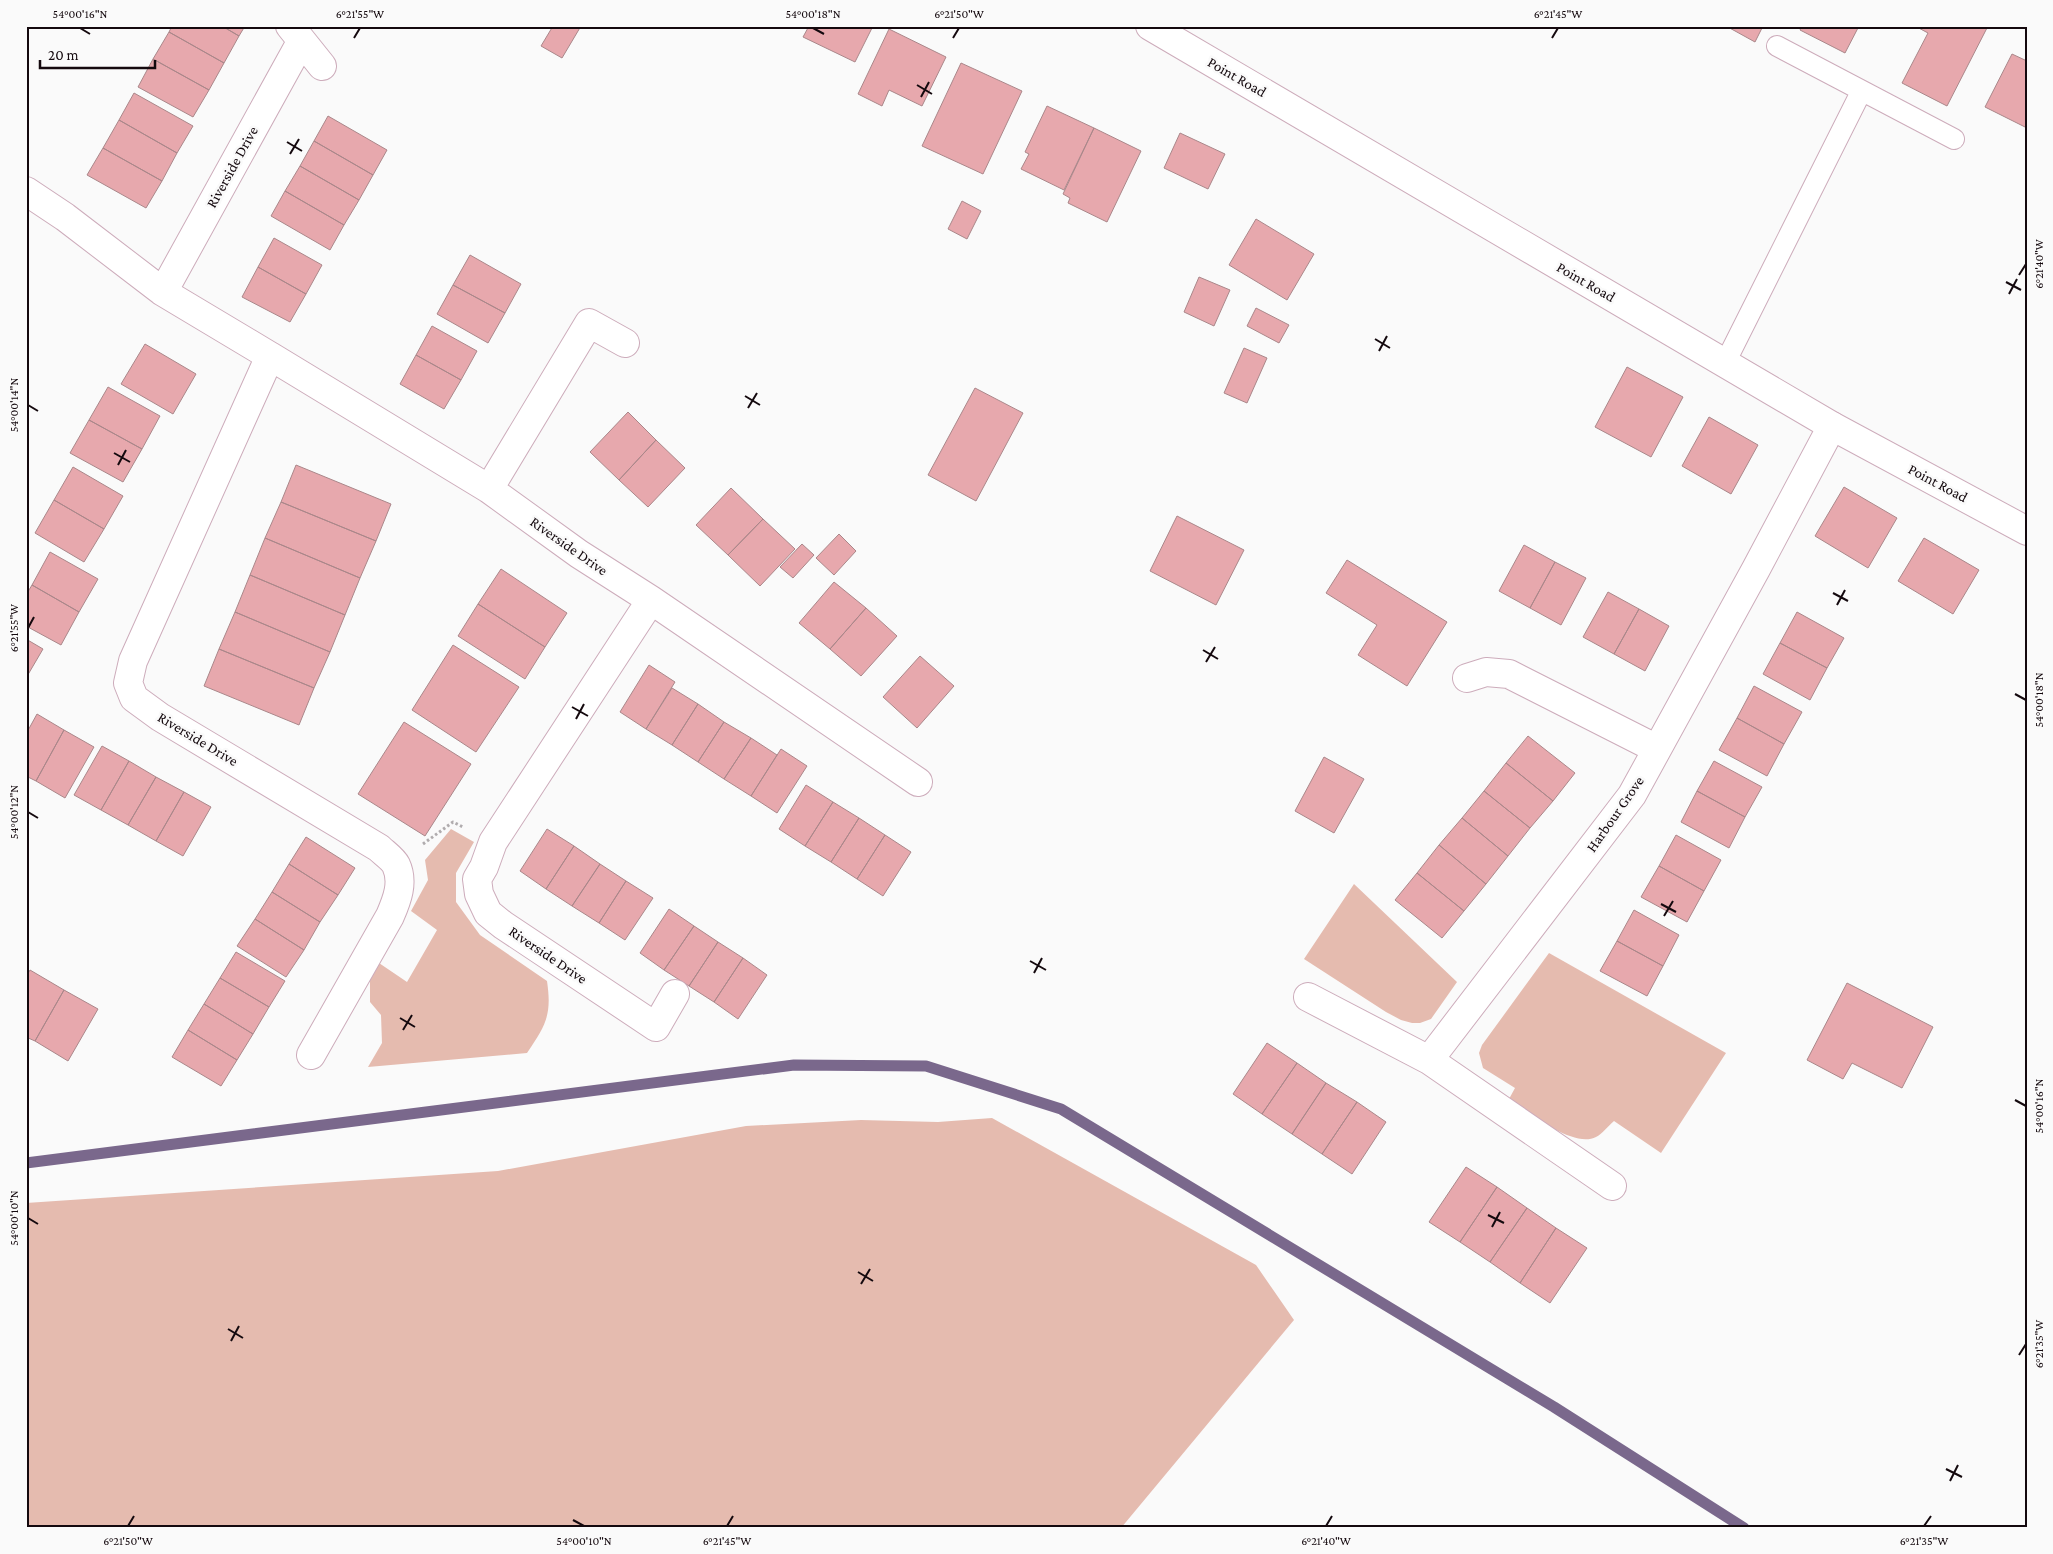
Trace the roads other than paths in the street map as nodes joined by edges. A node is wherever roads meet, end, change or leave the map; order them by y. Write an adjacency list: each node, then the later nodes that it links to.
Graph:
1 (1150, 26): 11 (street, Point Road)
2 (295, 34): 4 (street); 8 (street, Riverside Drive)
3 (1777, 46): 5 (lane)
4 (322, 66)
5 (1861, 92): 6 (lane); 11 (lane)
6 (1954, 140)
7 (26, 191): 8 (street, Riverside Drive)
8 (164, 292): 10 (street, Riverside Drive)
9 (625, 343): 13 (street)
10 (270, 356): 13 (street, Riverside Drive); 21 (street, Riverside Drive)
11 (1725, 363): 12 (street, Point Road)
12 (1832, 426): 14 (street, Point Road); 17 (street, Harbour Grove)
13 (489, 489): 15 (street, Riverside Drive)
14 (2027, 531)
15 (650, 600): 18 (street, Riverside Drive); 19 (street, Riverside Drive)
16 (1467, 678): 17 (street)
17 (1657, 748): 22 (street, Harbour Grove)
18 (918, 782)
19 (674, 994)
20 (1308, 997): 22 (street)
21 (311, 1055)
22 (1429, 1060): 23 (street)
23 (1612, 1186)

